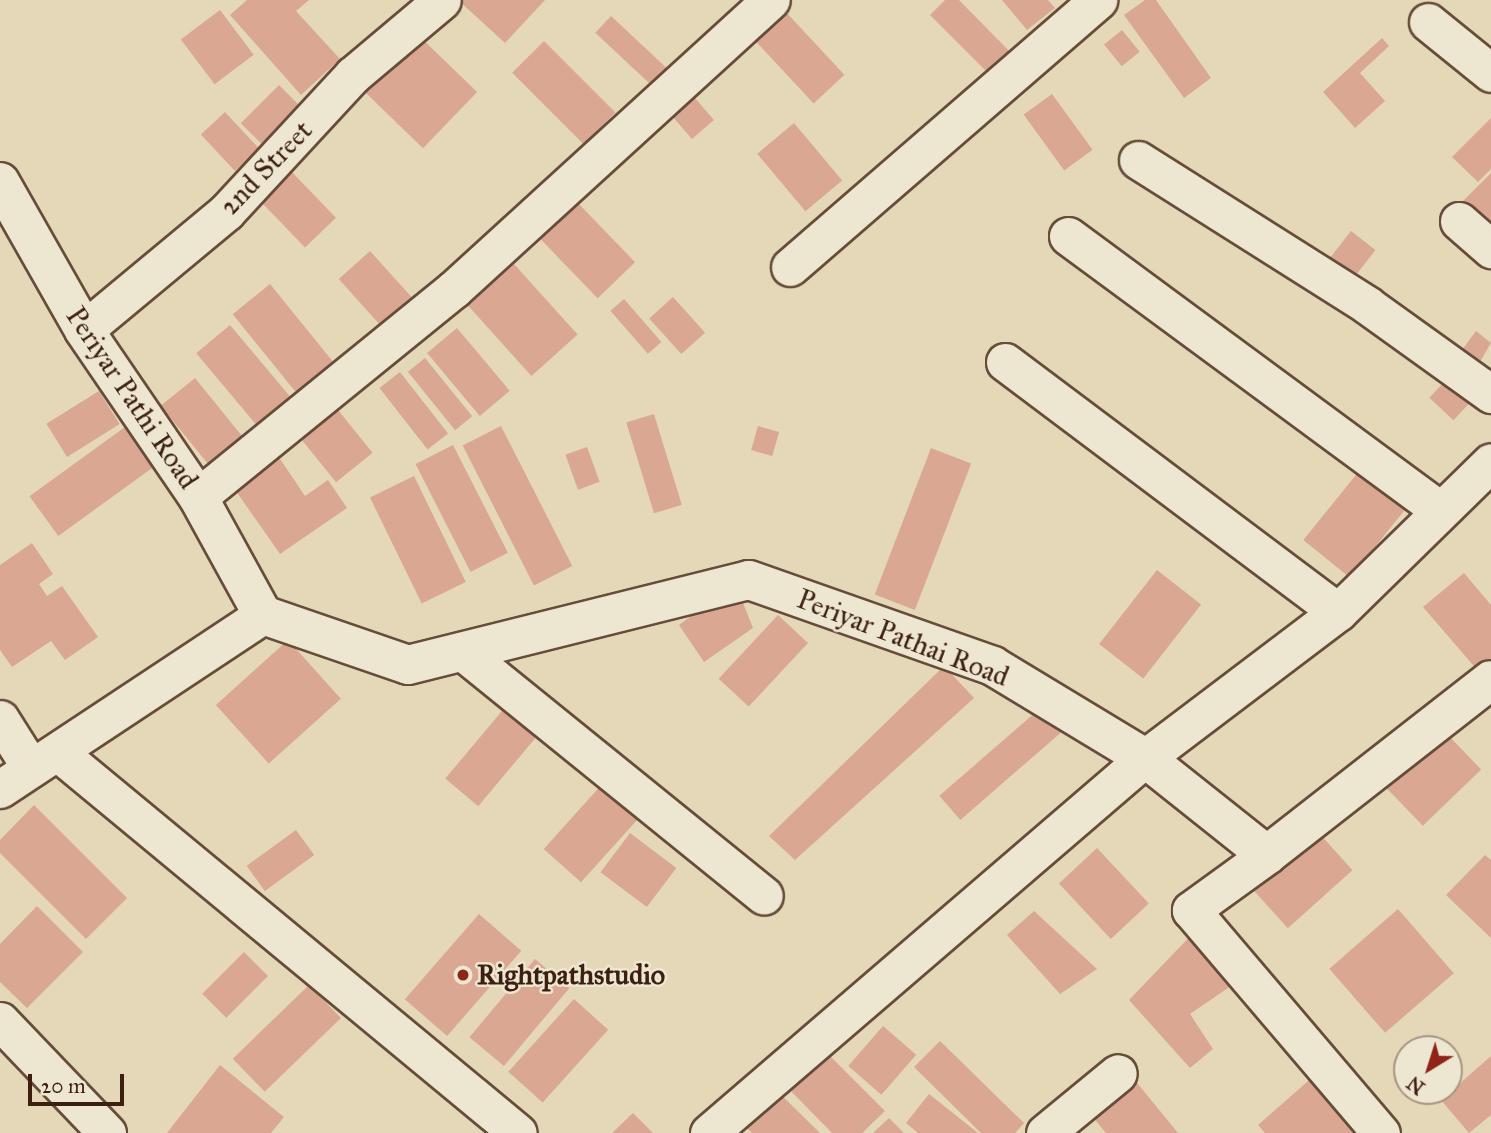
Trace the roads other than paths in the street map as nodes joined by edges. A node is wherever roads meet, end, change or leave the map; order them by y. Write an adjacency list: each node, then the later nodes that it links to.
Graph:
1 (442, 0): 12 (street, 2nd Street)
2 (771, 0): 16 (street)
3 (1077, 7): 11 (street)
4 (1428, 22): 5 (street)
5 (1491, 73)
6 (1138, 160): 14 (street)
7 (0, 182): 12 (street, Periyar Pathi Road)
8 (1459, 220): 10 (street)
9 (1068, 236): 17 (street)
10 (1491, 249)
11 (790, 267)
12 (84, 330): 16 (street, Periyar Pathi Road)
13 (1005, 362): 18 (street)
14 (1491, 394)
15 (1491, 462): 17 (street)
16 (198, 497): 19 (street, Periyar Pathi Road)
17 (1440, 510): 18 (street)
18 (1338, 612): 23 (street)
19 (263, 615): 20 (street, Periyar Pathai Road); 24 (street)
20 (463, 652): 23 (street, Periyar Pathai Road); 27 (street)
21 (1491, 680): 26 (street)
22 (0, 719): 24 (street)
23 (1145, 758): 26 (street, Periyar Pathai Road); 32 (street)
24 (46, 761): 25 (street); 31 (street)
25 (0, 789)
26 (1266, 855): 34 (street)
27 (764, 896)
28 (0, 1021): 30 (street)
29 (1118, 1073): 33 (street)
30 (107, 1133)
31 (518, 1133)
32 (709, 1133)
33 (1045, 1133)
34 (1381, 1133)

